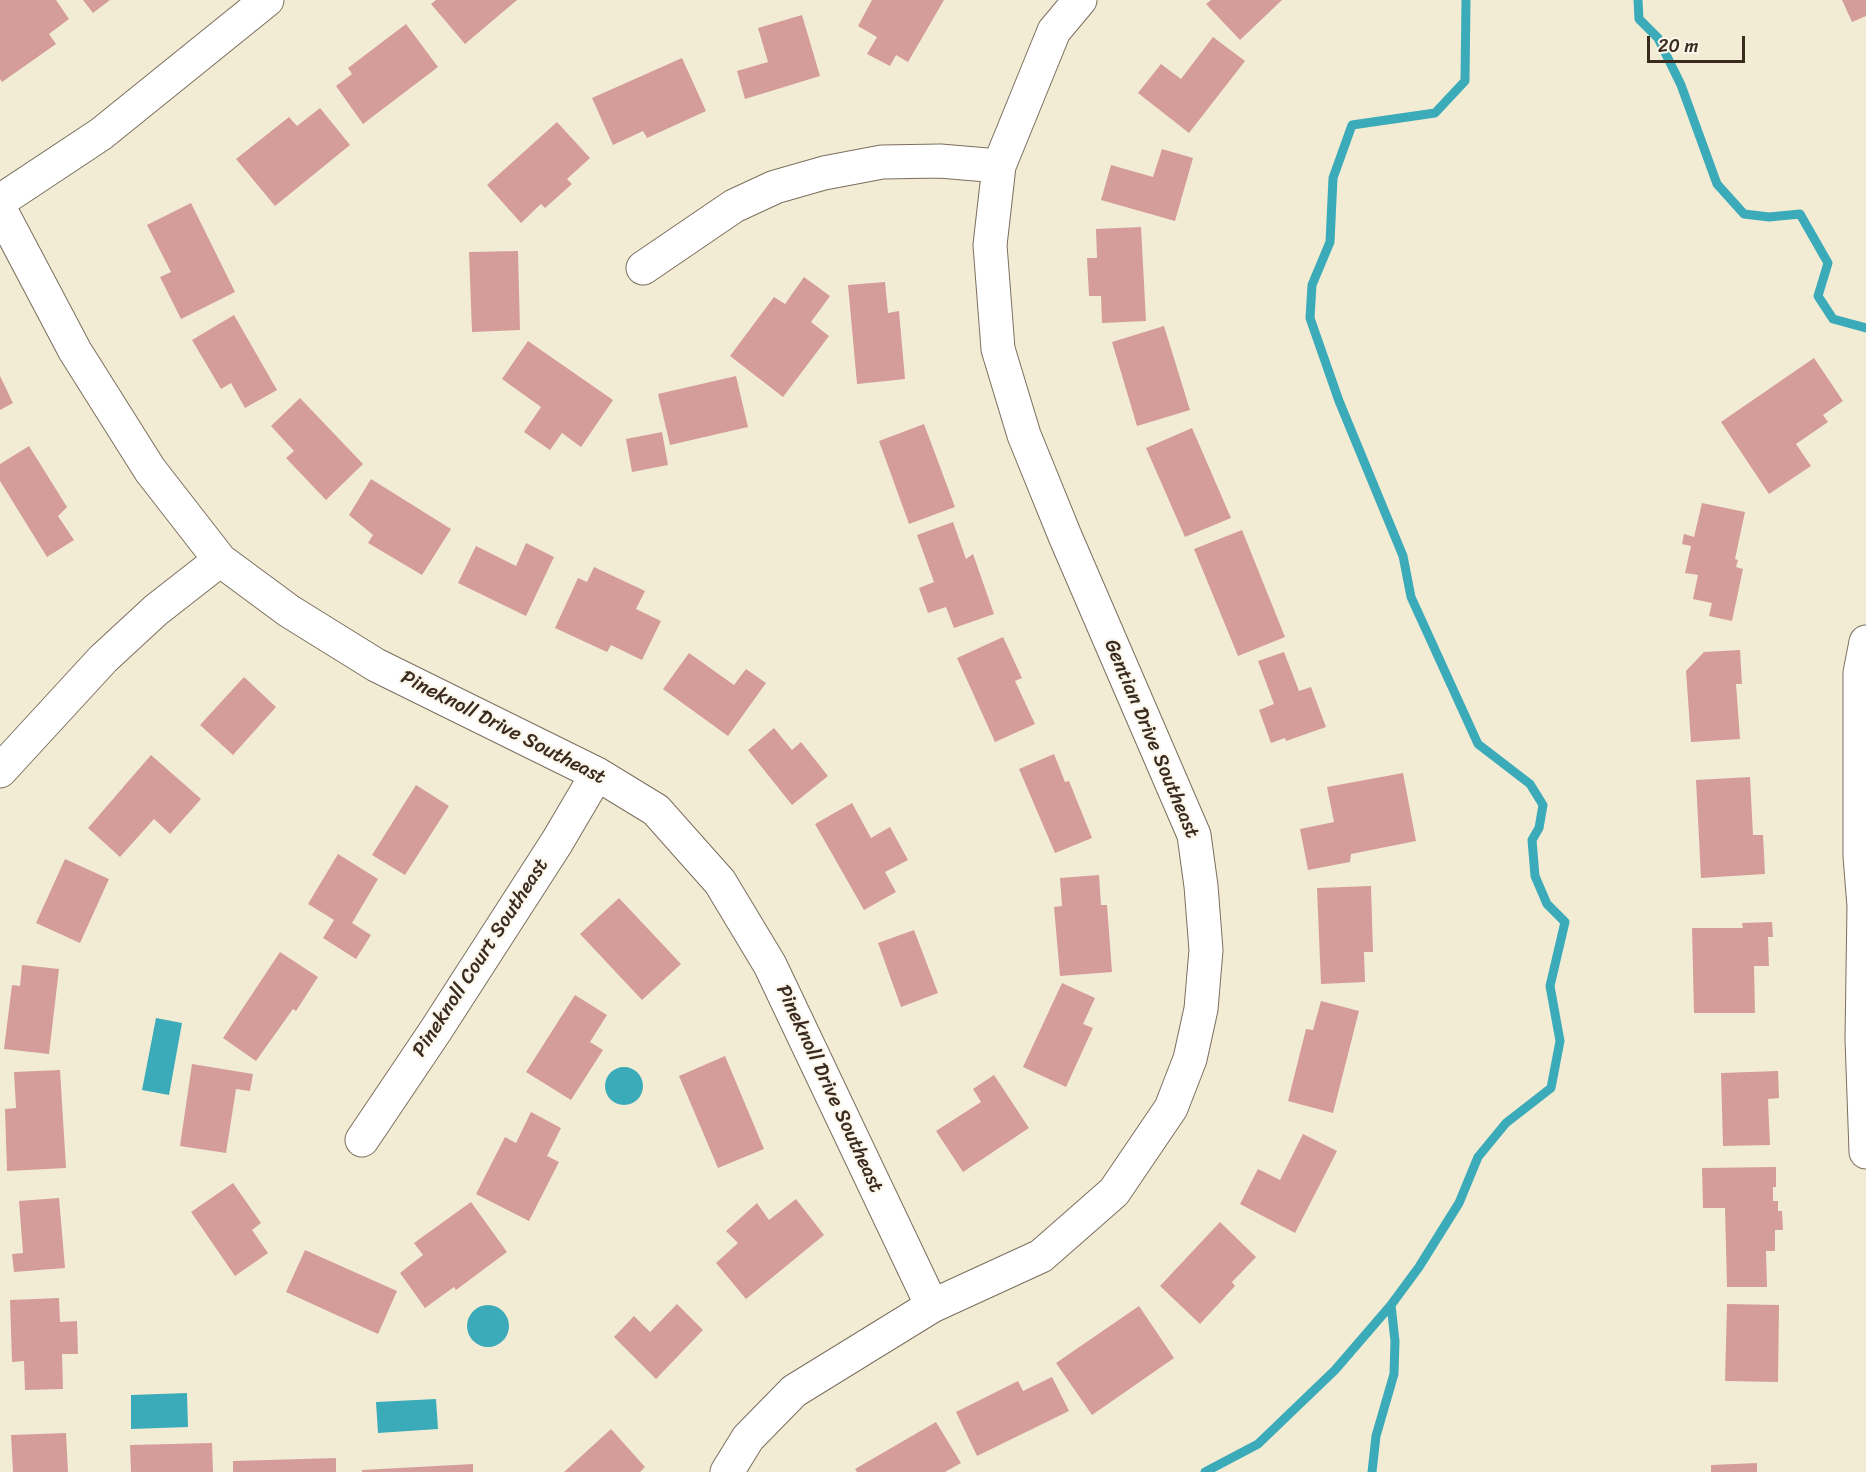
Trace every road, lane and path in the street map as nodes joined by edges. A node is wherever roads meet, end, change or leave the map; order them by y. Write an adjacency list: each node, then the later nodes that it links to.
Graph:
1 (267, 0): 4 (street)
2 (1080, 0): 3 (street, Gentian Drive Southeast)
3 (999, 166): 6 (street); 14 (street, Gentian Drive Southeast)
4 (0, 201)
5 (0, 209): 7 (street, Pineknoll Drive Southeast)
6 (643, 268)
7 (220, 560): 9 (street); 10 (street, Pineknoll Drive Southeast)
8 (1866, 642): 11 (street)
9 (0, 771)
10 (597, 774): 12 (street, Pineknoll Court Southeast); 14 (street, Pineknoll Drive Southeast)
11 (1865, 906): 13 (street)
12 (362, 1140)
13 (1866, 1152)
14 (932, 1306): 15 (street, Gentian Drive Southeast)
15 (727, 1472)

